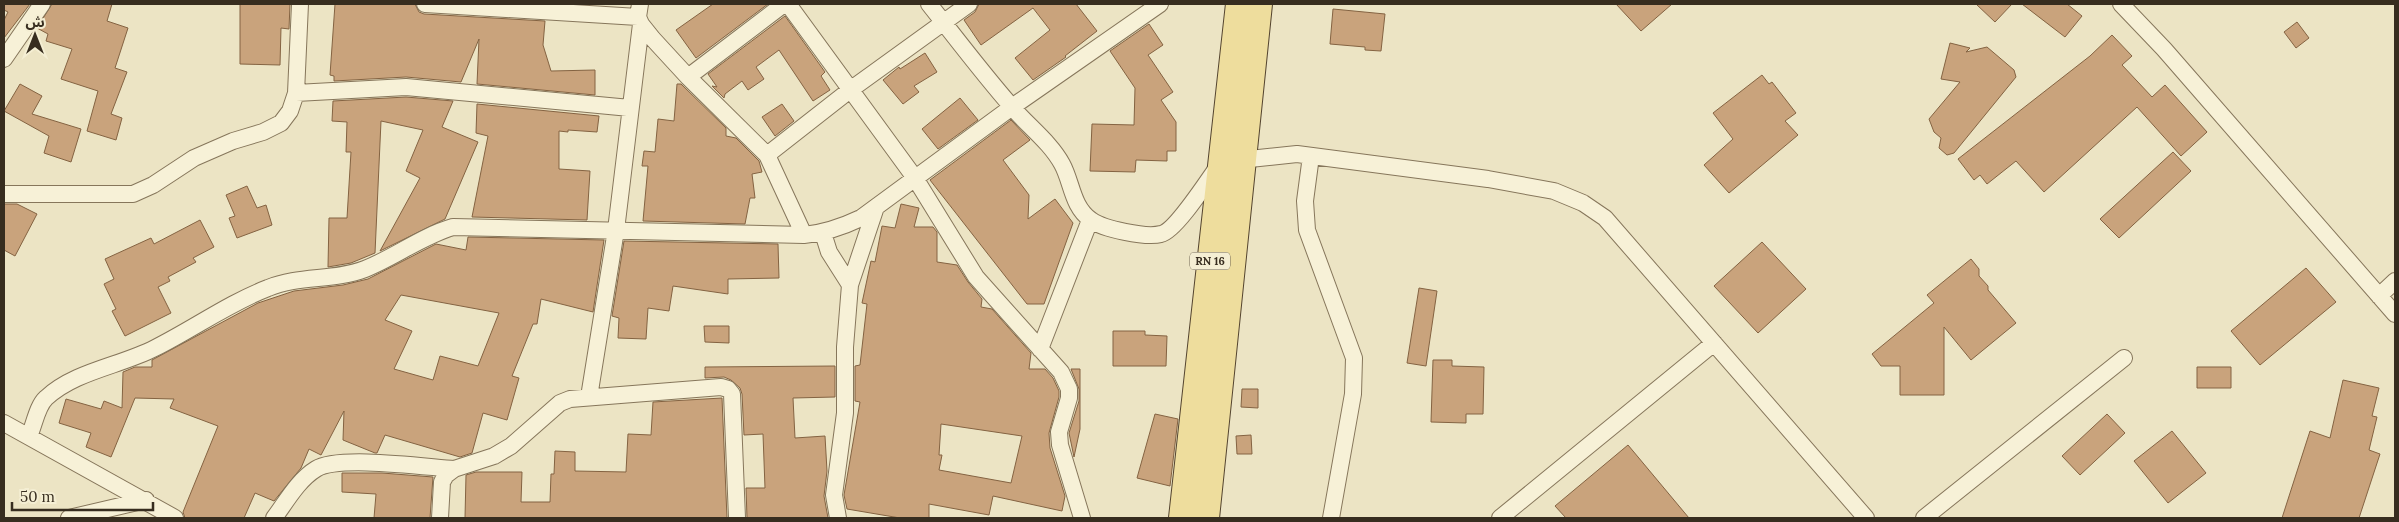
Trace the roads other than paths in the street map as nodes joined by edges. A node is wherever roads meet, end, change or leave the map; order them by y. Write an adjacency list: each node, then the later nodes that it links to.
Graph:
1 (42, 4): 13 (street)
2 (300, 4): 16 (street)
3 (424, 4): 11 (street)
4 (786, 4): 14 (street); 15 (street)
5 (929, 4): 12 (street)
6 (969, 4): 12 (street)
7 (1160, 4): 18 (street)
8 (1240, 4): 21 (main road, RN 16)
9 (1259, 4): 21 (main road, RN 16)
10 (2121, 4): 31 (street)
11 (640, 15): 14 (street); 17 (street)
12 (944, 22): 15 (street); 18 (street)
13 (4, 60)
14 (688, 77): 19 (street)
15 (850, 90): 19 (street); 22 (street)
16 (296, 93): 17 (street); 23 (street)
17 (630, 108): 26 (street)
18 (1012, 108): 22 (street); 25 (street)
19 (767, 155): 28 (street)
20 (1310, 156): 21 (street); 33 (street); 50 (street)
21 (1232, 162): 25 (street); 48 (main road, RN 16); 49 (main road, RN 16)
22 (915, 178): 24 (street); 34 (street)
23 (4, 194)
24 (876, 207): 27 (street); 30 (street)
25 (1090, 220): 34 (street)
26 (616, 230): 28 (street); 36 (street); 38 (street)
27 (823, 233): 28 (street); 30 (street)
28 (804, 235)
29 (2395, 281): 31 (street)
30 (850, 285): 46 (street)
31 (2379, 296): 32 (street)
32 (2395, 314)
33 (1714, 344): 51 (street); 52 (street)
34 (1040, 349): 47 (street)
35 (2124, 358): 53 (street)
36 (589, 397): 39 (street); 45 (street)
37 (4, 423): 38 (street)
38 (29, 436): 40 (street)
39 (454, 469): 43 (street); 44 (street)
40 (146, 500): 41 (street); 42 (street)
41 (70, 518)
42 (175, 518)
43 (274, 518)
44 (440, 518)
45 (737, 518)
46 (838, 518)
47 (1082, 518)
48 (1182, 518)
49 (1206, 518)
50 (1331, 518)
51 (1500, 518)
52 (1866, 518)
53 (1924, 518)

